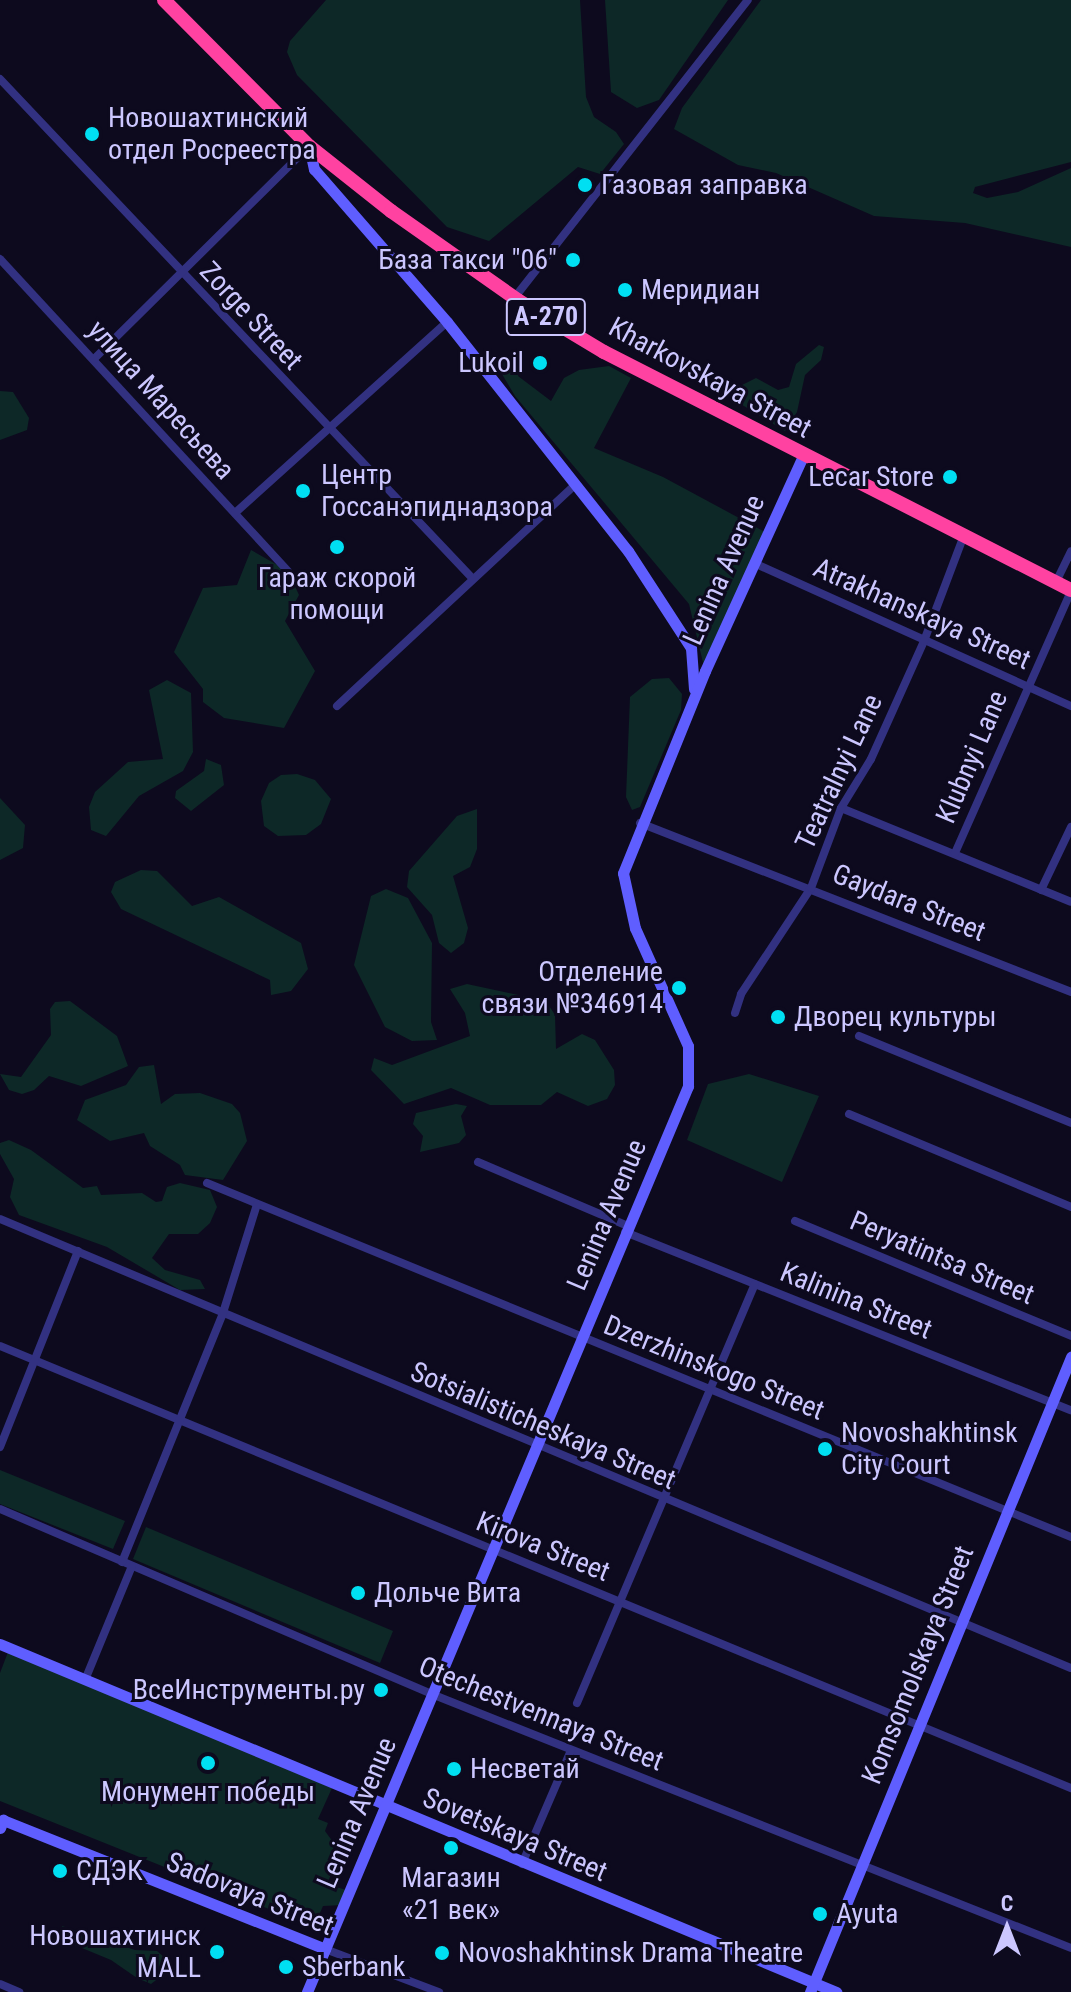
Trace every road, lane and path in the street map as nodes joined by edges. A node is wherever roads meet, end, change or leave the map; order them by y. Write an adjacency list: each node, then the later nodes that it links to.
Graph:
1 (164, 0): 4 (highway, Kharkovskaya Street / А-270)
2 (748, 0): 7 (street)
3 (0, 79): 6 (street, Zorge Street)
4 (309, 146): 6 (street); 7 (highway, Kharkovskaya Street / А-270); 8 (main road, Kharkovskaya Street)
5 (0, 259): 9 (street, улица Маресьева)
6 (181, 273): 9 (street); 10 (street, Zorge Street)
7 (515, 297): 11 (highway, Kharkovskaya Street / А-270)
8 (447, 322): 10 (street); 12 (main road, Kharkovskaya Street)
9 (94, 359): 13 (street, улица Маресьева)
10 (327, 430): 13 (street); 18 (street, Zorge Street)
11 (803, 456): 14 (highway, Kharkovskaya Street / А-270); 16 (main road, Lenina Avenue)
12 (576, 484): 18 (street); 23 (main road, Kharkovskaya Street)
13 (235, 513): 17 (street, улица Маресьева)
14 (963, 538): 19 (highway, Kharkovskaya Street / А-270); 21 (street, Teatralnyi Lane)
15 (1071, 551): 19 (street)
16 (754, 563): 21 (street, Atrakhanskaya Street); 23 (main road, Lenina Avenue)
17 (288, 571)
18 (473, 579): 24 (street)
19 (1056, 582): 20 (highway, Kharkovskaya Street / А-270)
20 (1071, 591): 22 (street, Klubnyi Lane)
21 (924, 641): 22 (street, Atrakhanskaya Street); 26 (street, Teatralnyi Lane)
22 (1026, 685): 25 (street, Atrakhanskaya Street); 29 (street, Klubnyi Lane)
23 (693, 697): 27 (main road, Lenina Avenue)
24 (337, 706)
25 (1071, 706)
26 (841, 808): 29 (street); 30 (street, Teatralnyi Lane)
27 (640, 823): 30 (street, Gaydara Street); 44 (main road, Lenina Avenue)
28 (1071, 827): 31 (street)
29 (955, 853): 31 (street)
30 (811, 888): 33 (street, Gaydara Street); 34 (street, Teatralnyi Lane)
31 (1041, 890): 32 (street)
32 (1071, 902)
33 (1071, 992)
34 (735, 1013)
35 (859, 1036): 37 (street)
36 (849, 1114): 41 (street)
37 (1071, 1123)
38 (478, 1162): 44 (street, Kalinina Street)
39 (207, 1183): 40 (street, Dzerzhinskogo Street)
40 (257, 1204): 47 (street); 49 (street, Dzerzhinskogo Street)
41 (1071, 1207)
42 (0, 1219): 45 (street, Sotsialisticheskaya Street)
43 (795, 1221): 48 (street, Peryatintsa Street)
44 (627, 1229): 46 (street, Kalinina Street); 49 (main road, Lenina Avenue)
45 (78, 1251): 47 (street, Sotsialisticheskaya Street); 52 (street)
46 (755, 1284): 53 (street); 54 (street, Kalinina Street)
47 (222, 1316): 56 (street); 58 (street, Sotsialisticheskaya Street)
48 (1071, 1336)
49 (580, 1337): 53 (street, Dzerzhinskogo Street); 58 (main road, Lenina Avenue)
50 (0, 1346): 52 (street, Kirova Street)
51 (1071, 1357): 54 (main road, Komsomolskaya Street)
52 (35, 1360): 56 (street, Kirova Street); 57 (street)
53 (709, 1390): 59 (street); 61 (street, Dzerzhinskogo Street)
54 (1052, 1402): 55 (street, Kalinina Street); 61 (main road, Komsomolskaya Street)
55 (1071, 1410)
56 (181, 1420): 63 (street, Kirova Street); 64 (street)
57 (0, 1447)
58 (537, 1447): 59 (street, Sotsialisticheskaya Street); 63 (main road, Lenina Avenue)
59 (662, 1500): 66 (street); 67 (street, Sotsialisticheskaya Street)
60 (0, 1509): 64 (street, Otechestvennaya Street)
61 (1007, 1512): 62 (street, Dzerzhinskogo Street); 67 (main road, Komsomolskaya Street)
62 (1071, 1537)
63 (495, 1552): 66 (street, Kirova Street); 71 (main road, Lenina Avenue)
64 (122, 1562): 65 (street, Otechestvennaya Street)
65 (132, 1566): 70 (street); 71 (street, Otechestvennaya Street)
66 (618, 1600): 72 (street); 73 (street, Kirova Street)
67 (961, 1624): 69 (street, Sotsialisticheskaya Street); 73 (main road, Komsomolskaya Street)
68 (0, 1644): 70 (main road, Sovetskaya Street)
69 (1071, 1668)
70 (85, 1680): 76 (main road, Sovetskaya Street)
71 (434, 1695): 74 (street, Otechestvennaya Street); 76 (main road, Lenina Avenue)
72 (577, 1703)
73 (919, 1727): 75 (street, Kirova Street); 79 (main road, Komsomolskaya Street)
74 (571, 1750): 78 (street); 79 (street, Otechestvennaya Street)
75 (1071, 1788)
76 (385, 1807): 78 (main road, Sovetskaya Street); 81 (main road, Lenina Avenue)
77 (1, 1822): 81 (main road, Sadovaya Street)
78 (522, 1864): 83 (main road, Sovetskaya Street)
79 (862, 1864): 80 (street, Otechestvennaya Street); 83 (main road, Komsomolskaya Street)
80 (1071, 1948)
81 (325, 1949): 85 (main road, Lenina Avenue); 86 (street, Sadovaya Street)
82 (0, 1984): 84 (street)
83 (812, 1987): 87 (main road, Sovetskaya Street)
84 (19, 1992)
85 (307, 1992)
86 (439, 1992)
87 (836, 1992)

